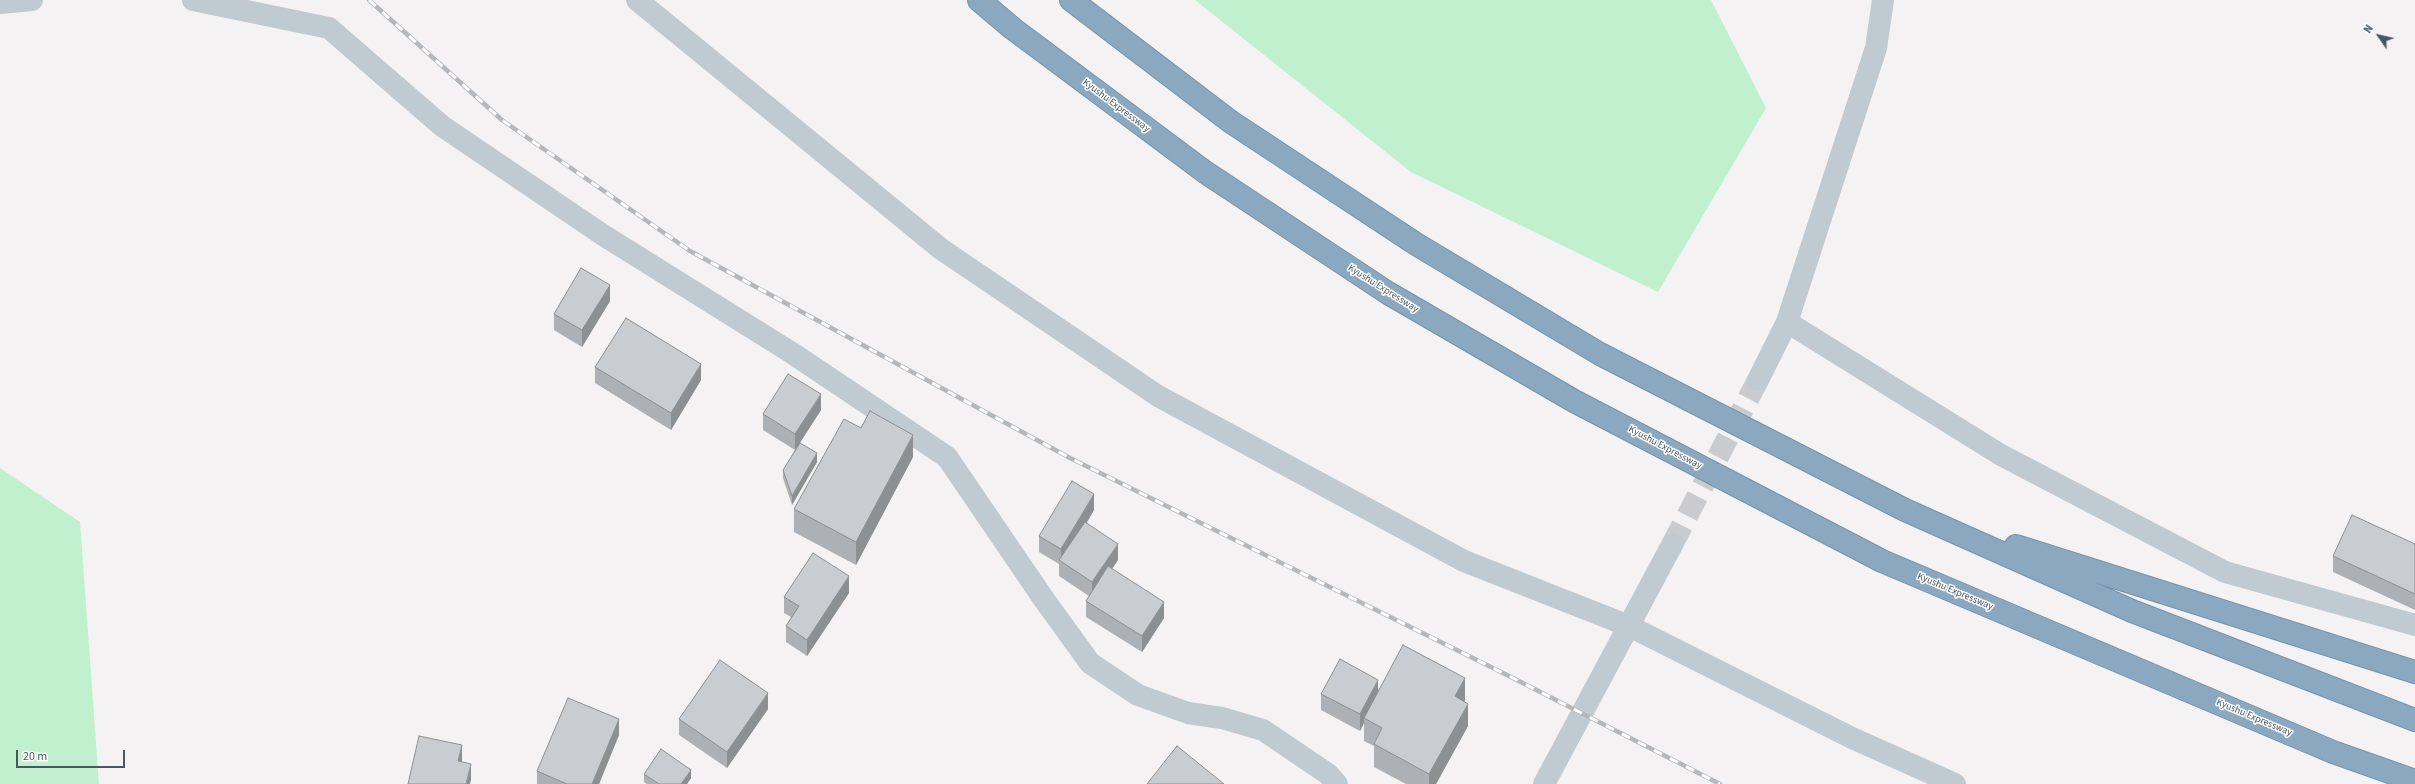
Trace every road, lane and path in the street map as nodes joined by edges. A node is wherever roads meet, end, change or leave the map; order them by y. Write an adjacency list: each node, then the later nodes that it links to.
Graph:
1 (32, 0): 7 (street)
2 (194, 0): 18 (street)
3 (637, 0): 13 (street)
4 (979, 0): 16 (highway, Kyushu Expressway)
5 (1071, 0): 10 (highway)
6 (1882, 0): 8 (street)
7 (0, 4)
8 (1787, 322): 9 (street); 12 (street)
9 (1758, 380)
10 (1905, 510): 14 (highway); 15 (highway)
11 (1672, 545): 13 (street)
12 (2415, 625)
13 (1629, 626): 19 (street); 20 (street)
14 (2415, 672)
15 (2415, 720)
16 (2333, 752): 17 (highway, Kyushu Expressway); 21 (highway)
17 (2415, 781)
18 (1337, 784)
19 (1544, 784)
20 (1955, 784)
21 (2392, 784)

